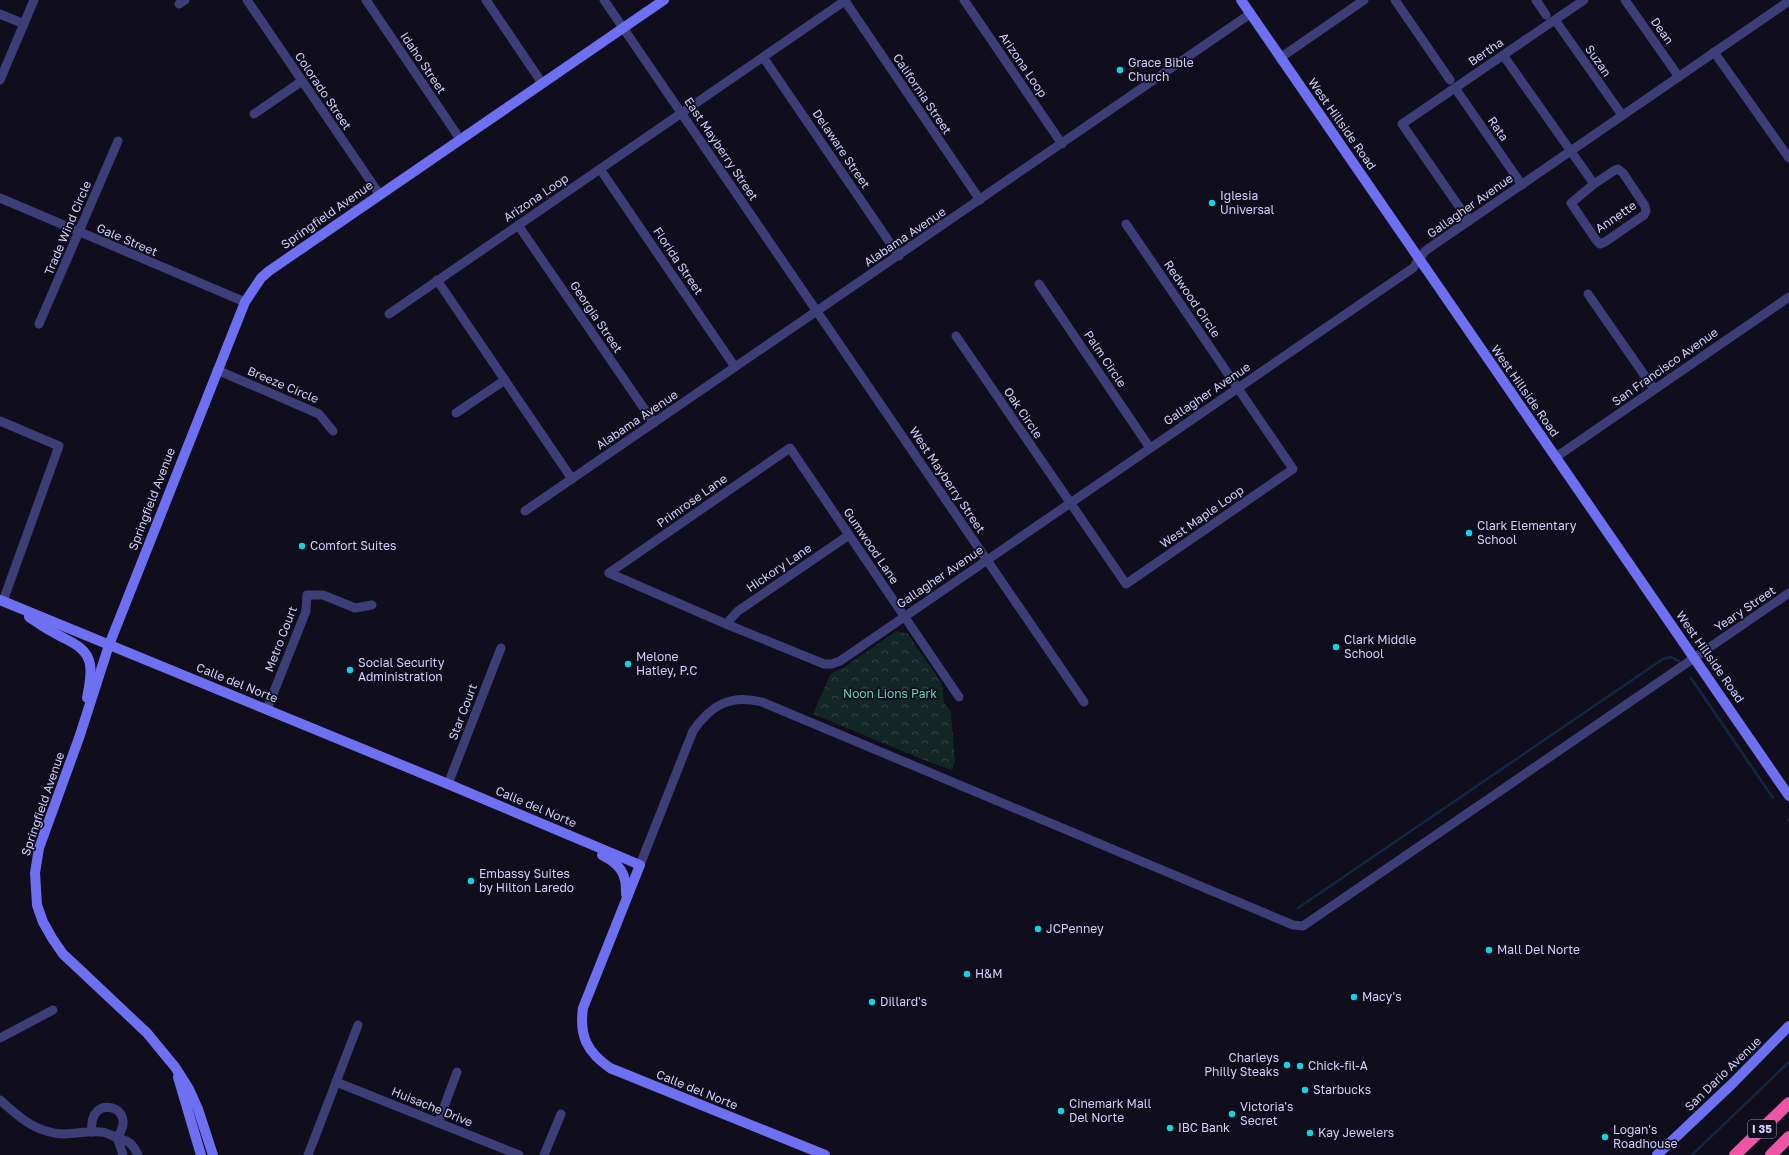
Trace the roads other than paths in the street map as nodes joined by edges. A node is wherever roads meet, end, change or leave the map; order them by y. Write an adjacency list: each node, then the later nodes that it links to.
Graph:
1 (34, 0): 20 (street)
2 (247, 0): 29 (street, Colorado Street)
3 (366, 0): 35 (street, Idaho Street)
4 (486, 0): 30 (street)
5 (604, 0): 21 (street, East Mayberry Street)
6 (664, 0): 21 (street, Springfield Avenue)
7 (964, 0): 37 (street, Arizona Loop)
8 (1240, 0): 17 (street, West Hillside Road)
9 (1364, 0): 25 (street)
10 (1395, 0): 28 (street)
11 (1536, 0): 18 (street)
12 (1584, 0): 19 (street, Bertha)
13 (1625, 0): 26 (street, Dean)
14 (846, 1): 24 (street, Arizona Loop); 45 (street, California Street)
15 (1789, 1): 22 (street, Gallagher Avenue)
16 (0, 14): 20 (street)
17 (1250, 14): 25 (street, West Hillside Road); 37 (street, Alabama Avenue)
18 (1546, 15)
19 (1555, 20): 23 (street, Bertha); 34 (street, Suzan)
20 (24, 24): 27 (street)
21 (623, 28): 30 (street, Springfield Avenue); 32 (street, East Mayberry Street)
22 (1714, 52): 26 (street, Gallagher Avenue); 39 (street)
23 (1503, 55): 31 (street, Bertha); 38 (street)
24 (763, 57): 32 (street, Arizona Loop); 50 (street, Delaware Street)
25 (1280, 58): 51 (street, West Hillside Road)
26 (1679, 77): 34 (street, Gallagher Avenue)
27 (0, 80)
28 (1450, 80)
29 (302, 82): 33 (street); 43 (street, Colorado Street)
30 (542, 83): 35 (street, Springfield Avenue)
31 (1455, 88): 42 (street, Rata); 46 (street, Bertha)
32 (682, 113): 40 (street, Arizona Loop); 57 (street, East Mayberry Street)
33 (254, 114)
34 (1622, 116): 38 (street, Gallagher Avenue)
35 (460, 139): 43 (street, Springfield Avenue)
36 (118, 141): 49 (street, Trade Wind Circle)
37 (1062, 144): 45 (street, Alabama Avenue)
38 (1570, 152): 41 (street); 42 (street, Gallagher Avenue)
39 (1789, 158)
40 (600, 169): 48 (street, Arizona Loop); 61 (street, Florida Street)
41 (1594, 184): 41 (street, Annette)
42 (1522, 185): 46 (street, Gallagher Avenue)
43 (380, 195): 56 (street, Springfield Avenue)
44 (0, 198): 49 (street, Gale Street)
45 (980, 200): 50 (street, Alabama Avenue)
46 (1469, 221): 51 (street, Gallagher Avenue)
47 (1126, 224): 64 (street, Redwood Circle)
48 (518, 225): 52 (street, Arizona Loop); 68 (street, Georgia Street)
49 (79, 232): 56 (street, Gale Street); 59 (street, Trade Wind Circle)
50 (899, 256): 57 (street, Alabama Avenue)
51 (1419, 260): 64 (street, Gallagher Avenue); 72 (street, West Hillside Road)
52 (437, 280): 58 (street, Arizona Loop); 63 (street)
53 (1039, 284): 71 (street, Palm Circle)
54 (1588, 294): 65 (street)
55 (1789, 296): 65 (street, San Francisco Avenue)
56 (245, 302): 62 (street, Springfield Avenue)
57 (817, 311): 61 (street, Alabama Avenue); 77 (street, West Mayberry Street)
58 (389, 314)
59 (39, 324)
60 (956, 336): 74 (street, Oak Circle)
61 (735, 367): 68 (street, Alabama Avenue)
62 (217, 370): 69 (street, Breeze Circle); 84 (street, Springfield Avenue)
63 (505, 380): 66 (street); 73 (street)
64 (1237, 388): 71 (street, Gallagher Avenue); 74 (street, West Maple Loop)
65 (1654, 389): 72 (street, San Francisco Avenue)
66 (456, 413)
67 (0, 420): 80 (street)
68 (654, 423): 73 (street, Alabama Avenue)
69 (334, 431)
70 (790, 448): 76 (street, Gumwood Lane); 78 (street, Primrose Lane)
71 (1150, 448): 74 (street, Gallagher Avenue)
72 (1556, 458): 86 (street, West Hillside Road)
73 (572, 479): 75 (street, Alabama Avenue)
74 (1070, 503): 77 (street, Gallagher Avenue)
75 (525, 511)
76 (849, 535): 82 (street, Gumwood Lane); 83 (street, Hickory Lane)
77 (987, 560): 82 (street, Gallagher Avenue); 88 (street, West Mayberry Street)
78 (609, 574): 83 (street, Gallagher Avenue)
79 (1789, 593): 86 (street, Yeary Street)
80 (2, 601): 84 (street, Calle del Norte); 90 (street)
81 (372, 605): 89 (street, Metro Court)
82 (904, 616): 83 (street, Gallagher Avenue); 87 (street, Gumwood Lane)
83 (726, 624)
84 (109, 645): 89 (street, Calle del Norte); 90 (street, Springfield Avenue)
85 (501, 648): 91 (street, Star Court)
86 (1694, 658): 92 (street, West Hillside Road); 94 (street, Yeary Street)
87 (959, 697)
88 (1084, 702)
89 (267, 709): 91 (street, Calle del Norte)
90 (85, 718): 100 (street, Springfield Avenue)
91 (448, 784): 93 (street, Calle del Norte)
92 (1789, 796)
93 (577, 839): 94 (street, Calle del Norte); 95 (street)
94 (640, 866): 95 (street, Calle del Norte)
95 (626, 902): 117 (street, Calle del Norte)
96 (53, 1010): 99 (street)
97 (358, 1025): 102 (street)
98 (1789, 1026): 118 (street, San Dario Avenue)
99 (0, 1038)
100 (175, 1067): 112 (street); 113 (street, Springfield Avenue)
101 (457, 1072): 106 (street)
102 (336, 1082): 106 (street, Huisache Drive); 114 (street)
103 (0, 1100): 107 (street)
104 (1789, 1103): 119 (highway, I 35)
105 (560, 1114): 116 (street)
106 (438, 1123): 115 (street, Huisache Drive)
107 (92, 1132): 109 (street); 109 (street)
108 (1789, 1137): 120 (highway, I 35)
109 (117, 1138): 110 (street); 111 (street)
110 (123, 1155)
111 (138, 1155)
112 (201, 1155)
113 (213, 1155)
114 (308, 1155)
115 (518, 1155)
116 (544, 1155)
117 (825, 1155)
118 (1657, 1155)
119 (1735, 1155)
120 (1771, 1155)

